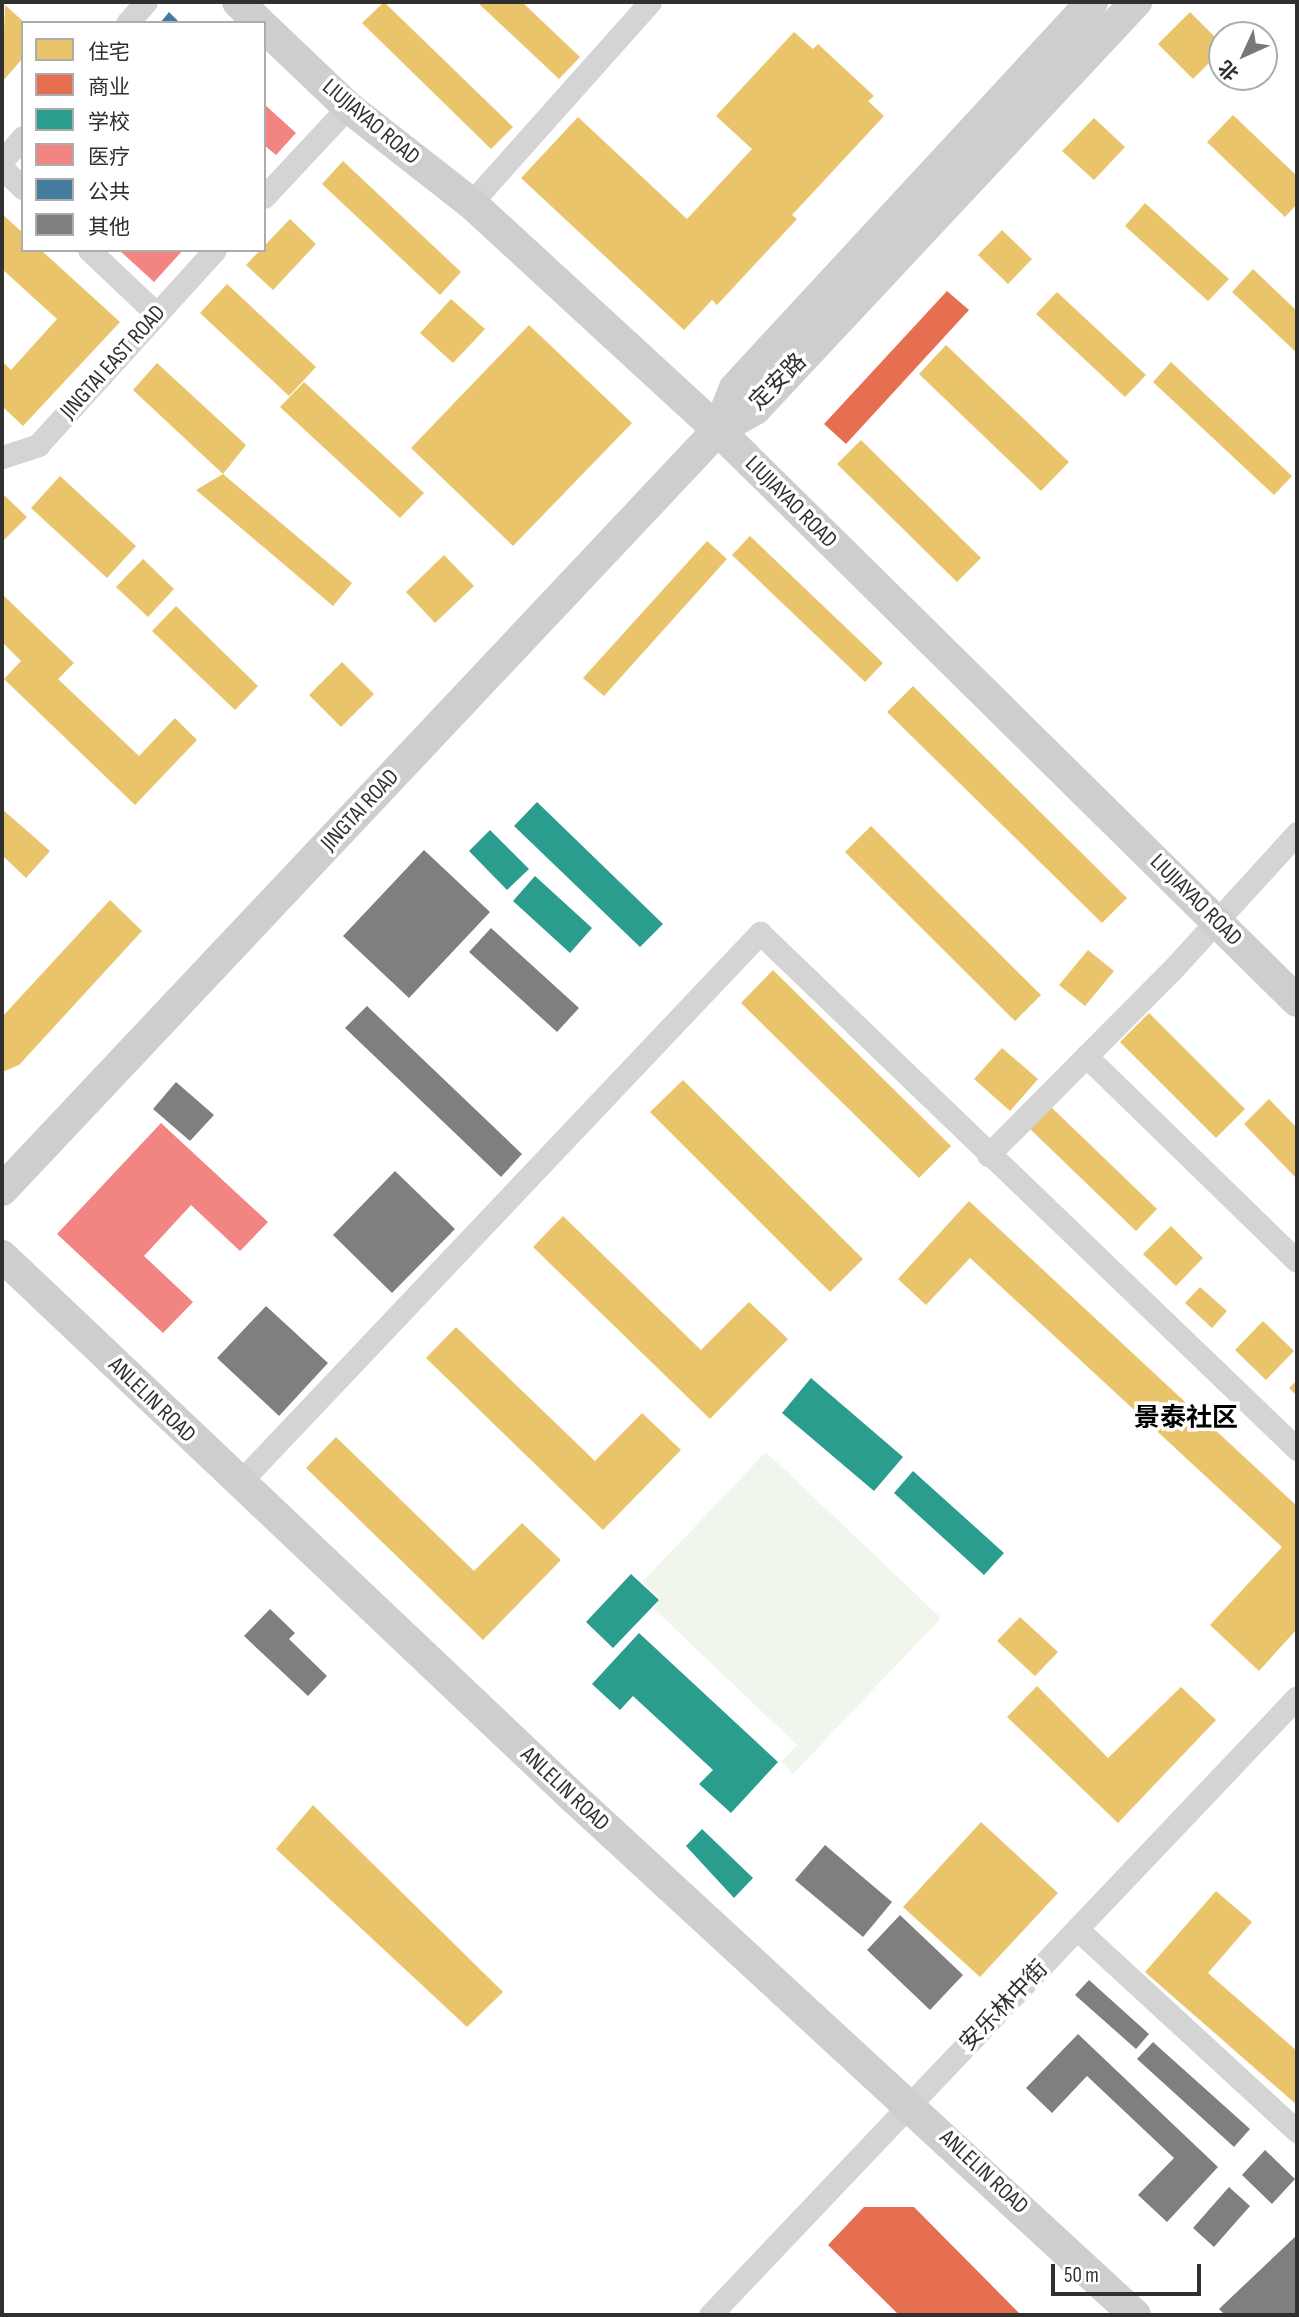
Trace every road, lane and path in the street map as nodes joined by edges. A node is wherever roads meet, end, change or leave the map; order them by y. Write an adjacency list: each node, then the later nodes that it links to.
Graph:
1 (146, 2): 6 (street)
2 (238, 2): 7 (street)
3 (650, 2): 15 (street)
4 (1092, 2): 19 (street, 定安路)
5 (1136, 2): 19 (street, 定安路)
6 (129, 21)
7 (258, 21)
8 (266, 29): 9 (street, LIUJIAYAO ROAD)
9 (348, 107): 14 (street); 15 (street, LIUJIAYAO ROAD)
10 (21, 140): 11 (street)
11 (2, 161)
12 (2, 168): 13 (street)
13 (21, 186)
14 (266, 195)
15 (471, 204): 19 (street, LIUJIAYAO ROAD)
16 (91, 252): 18 (street)
17 (213, 252): 18 (street, JINGTAI EAST ROAD)
18 (157, 314): 20 (street, JINGTAI EAST ROAD)
19 (718, 430): 22 (street, LIUJIAYAO ROAD); 26 (street, JINGTAI ROAD)
20 (2, 457)
21 (1297, 833): 22 (street)
22 (1218, 921): 23 (street, LIUJIAYAO ROAD); 24 (street)
23 (1297, 1001)
24 (1086, 1056): 25 (street); 28 (street)
25 (988, 1155): 29 (street); 30 (street)
26 (2, 1190)
27 (2, 1255): 30 (street, ANLELIN ROAD)
28 (1297, 1261)
29 (1297, 1449)
30 (239, 1483): 33 (street, ANLELIN ROAD)
31 (1297, 1697): 32 (street, 安乐林中街)
32 (1077, 1929): 33 (street, 安乐林中街); 34 (street)
33 (911, 2104): 35 (street, 安乐林中街); 36 (street, ANLELIN ROAD)
34 (1297, 2131)
35 (710, 2315)
36 (1135, 2315)

